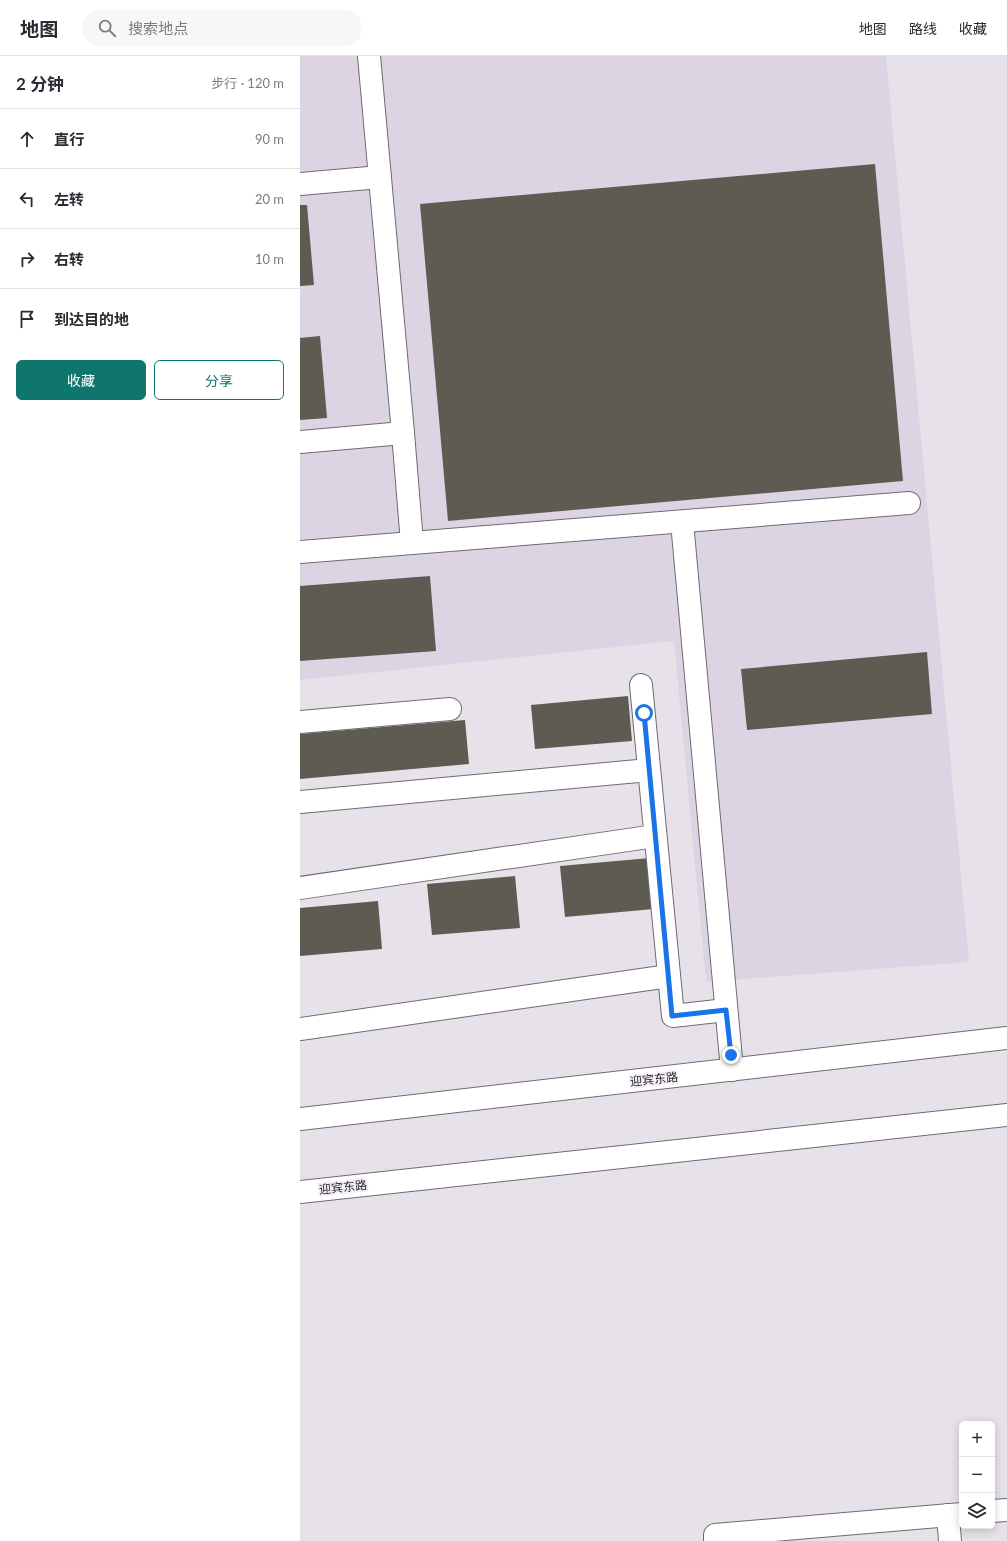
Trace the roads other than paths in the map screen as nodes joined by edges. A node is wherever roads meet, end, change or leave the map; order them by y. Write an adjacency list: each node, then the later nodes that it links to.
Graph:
1 (369, 56): 2 (main road)
2 (380, 177): 3 (main road); 4 (main road)
3 (300, 184)
4 (403, 433): 5 (main road); 8 (main road)
5 (300, 442)
6 (909, 504): 7 (main road)
7 (682, 522): 8 (main road); 18 (main road)
8 (412, 543): 9 (main road)
9 (300, 552)
10 (641, 685): 13 (main road)
11 (450, 709): 12 (main road)
12 (300, 722)
13 (649, 770): 14 (main road); 15 (main road)
14 (300, 802)
15 (655, 836): 16 (main road); 17 (main road)
16 (300, 888)
17 (669, 976): 18 (main road); 19 (main road)
18 (726, 1010): 21 (main road)
19 (300, 1029)
20 (1007, 1038): 21 (main road, 迎宾东路)
21 (732, 1070): 23 (main road, 迎宾东路)
22 (1007, 1115): 24 (main road, 迎宾东路)
23 (300, 1119)
24 (300, 1192)
25 (1007, 1510): 26 (main road)
26 (995, 1511)
27 (955, 1514): 28 (main road); 29 (main road)
28 (715, 1541)
29 (950, 1541)

